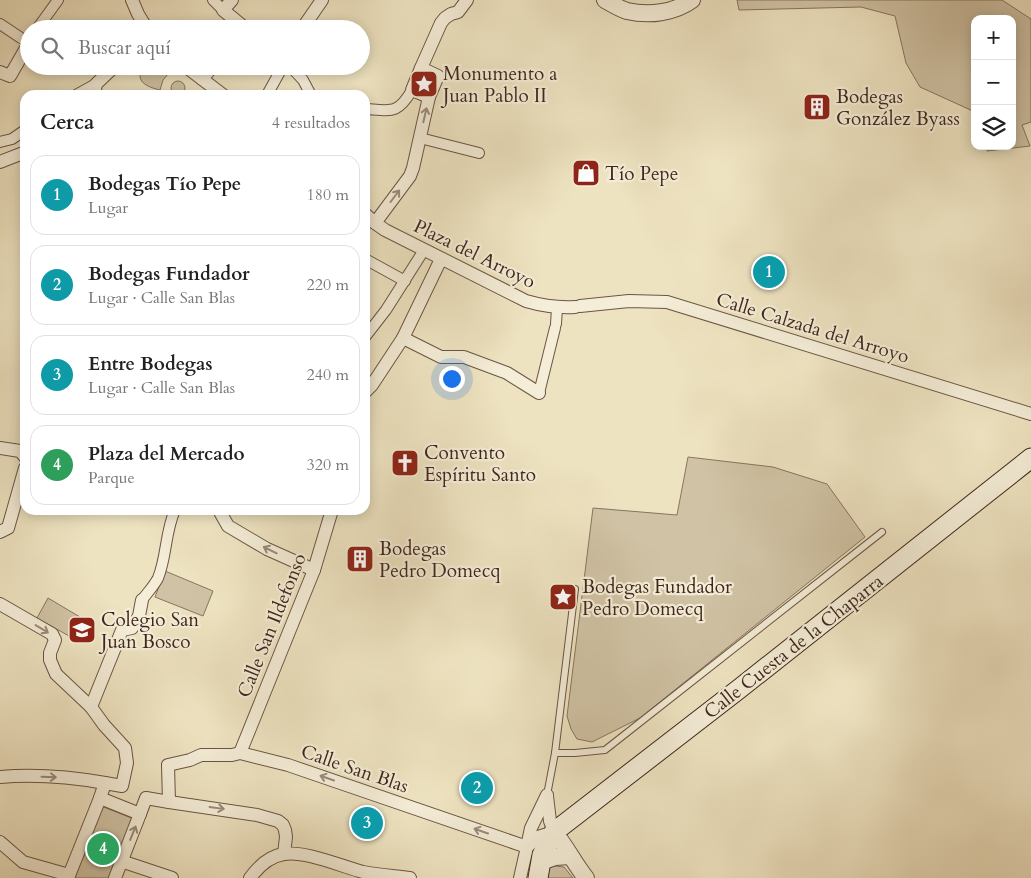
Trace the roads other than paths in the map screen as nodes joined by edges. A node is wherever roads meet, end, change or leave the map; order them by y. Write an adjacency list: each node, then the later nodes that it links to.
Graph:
1 (58, 0): 10 (street)
2 (132, 0): 11 (street)
3 (213, 0): 9 (street)
4 (232, 0): 9 (street)
5 (322, 0): 13 (street)
6 (467, 0): 17 (street)
7 (605, 0): 8 (street)
8 (692, 0)
9 (224, 10): 12 (street)
10 (44, 20)
11 (141, 20)
12 (235, 20)
13 (308, 20)
14 (0, 24): 15 (street)
15 (20, 37)
16 (20, 52): 18 (street)
17 (422, 68): 29 (street); 30 (street)
18 (0, 72)
19 (107, 75): 25 (street)
20 (196, 75): 24 (street)
21 (206, 75): 24 (street)
22 (278, 75): 27 (street)
23 (298, 75): 28 (street)
24 (202, 80): 26 (street)
25 (95, 89)
26 (216, 90)
27 (270, 90)
28 (308, 90)
29 (412, 90): 30 (street); 31 (street)
30 (429, 97): 33 (street, one-way to 30)
31 (370, 109)
32 (20, 133): 34 (street)
33 (420, 138): 35 (street); 38 (street, one-way to 33)
34 (0, 142)
35 (479, 153)
36 (20, 154): 37 (street)
37 (0, 162)
38 (370, 218): 39 (street, Plaza del Arroyo)
39 (424, 250): 40 (street, Plaza del Arroyo); 42 (street)
40 (441, 259): 44 (street, Plaza del Arroyo); 46 (street)
41 (370, 262): 42 (street)
42 (405, 281): 45 (street)
43 (578, 306): 44 (street, Plaza del Arroyo); 49 (street, Calle Calzada del Arroyo)
44 (557, 308): 48 (street)
45 (370, 331)
46 (403, 338): 47 (street); 48 (street)
47 (370, 387)
48 (539, 393)
49 (1031, 414)
50 (0, 448): 51 (street)
51 (20, 451)
52 (1031, 458): 72 (main road, Calle Cuesta de la Chaparra)
53 (20, 486): 57 (street)
54 (173, 515): 61 (street)
55 (224, 515): 59 (street, one-way to 55)
56 (330, 515): 59 (street, Calle San Ildefonso)
57 (0, 532)
58 (882, 532): 65 (lane)
59 (314, 570): 64 (street, Calle San Ildefonso)
60 (575, 589): 65 (lane)
61 (142, 600): 63 (street)
62 (0, 604): 63 (street, one-way to 63)
63 (91, 707): 67 (street)
64 (240, 753): 70 (street, Calle San Blas); 74 (street, Calle San Blas, one-way to 64)
65 (555, 753): 68 (lane)
66 (0, 777): 67 (street, one-way to 67)
67 (105, 783): 69 (street)
68 (547, 795): 72 (street); 74 (street)
69 (100, 798): 71 (street); 79 (street)
70 (169, 802): 71 (street); 75 (street, one-way to 75)
71 (140, 814): 77 (street, one-way to 71)
72 (554, 832): 74 (street); 76 (street); 78 (main road)
73 (0, 842): 79 (street)
74 (527, 847): 84 (street)
75 (284, 854): 82 (street); 83 (street)
76 (570, 856): 78 (street); 85 (street)
77 (121, 861): 80 (street); 81 (street)
78 (539, 870)
79 (69, 877)
80 (114, 878)
81 (172, 878)
82 (250, 878)
83 (410, 878)
84 (520, 878)
85 (586, 878)

